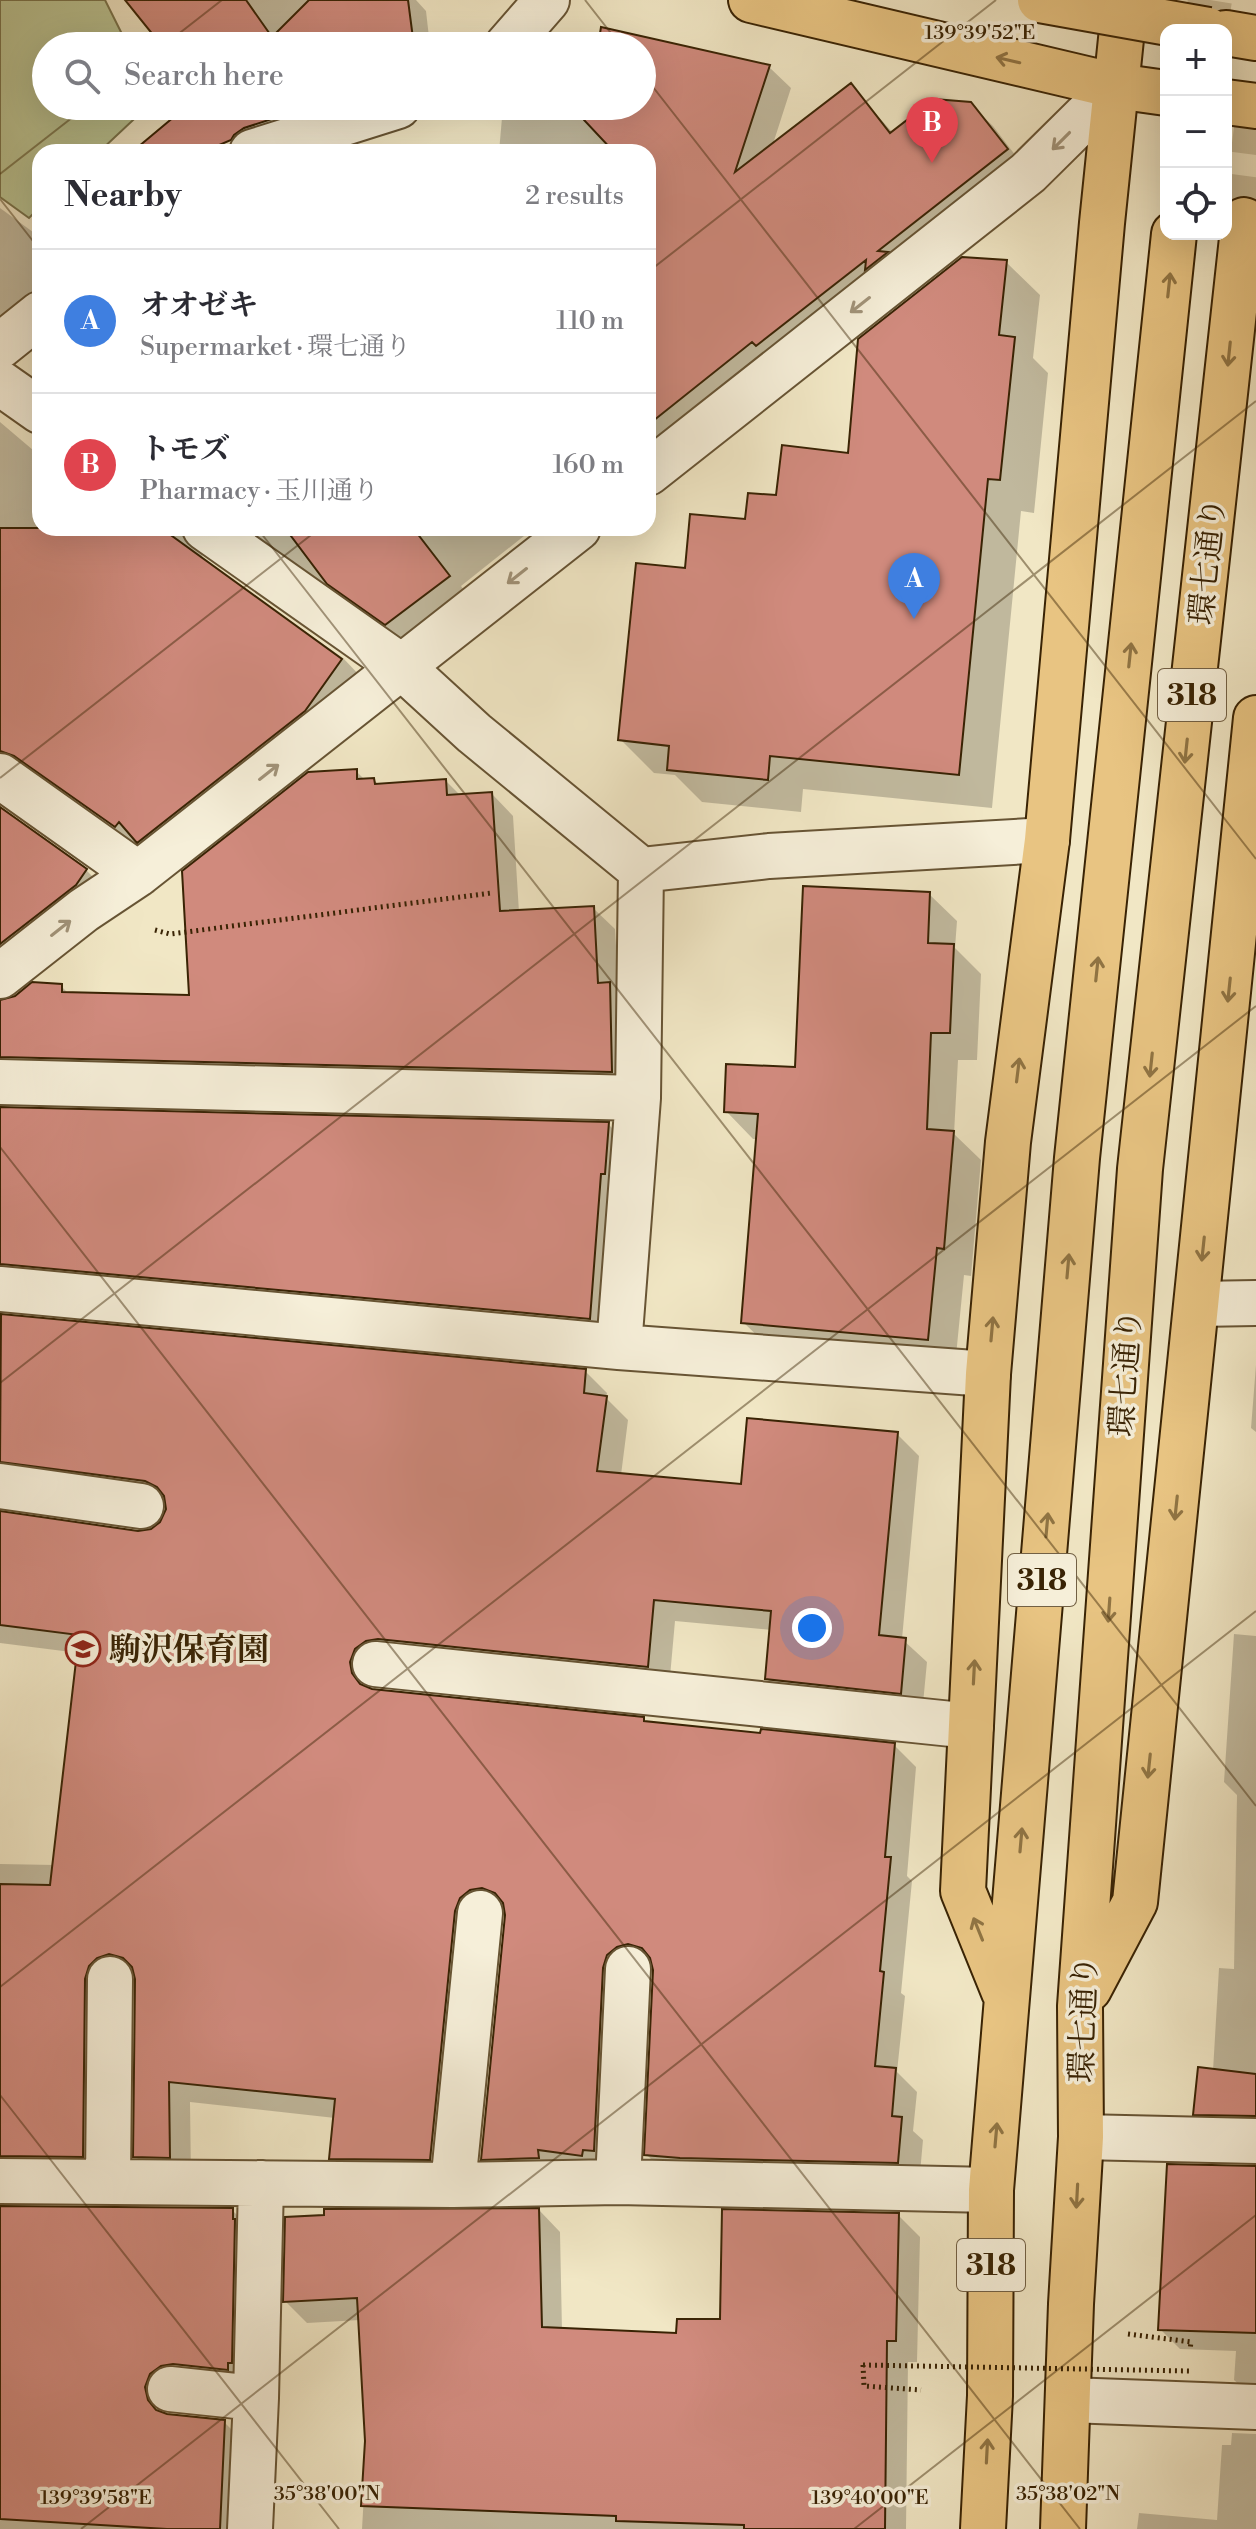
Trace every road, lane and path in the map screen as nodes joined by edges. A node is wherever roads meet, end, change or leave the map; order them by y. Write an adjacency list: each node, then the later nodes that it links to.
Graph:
1 (547, 0): 6 (street)
2 (751, 0): 9 (main road, one-way to 2)
3 (1040, 0): 5 (main road, bridge)
4 (1125, 0): 9 (main road)
5 (1174, 24)
6 (519, 32)
7 (1232, 34): 8 (main road)
8 (1256, 38)
9 (1116, 86): 10 (main road); 21 (street, one-way to 21); 28 (main road)
10 (1160, 92)
11 (1232, 103): 12 (main road)
12 (1256, 106)
13 (354, 120): 14 (street)
14 (277, 144)
15 (1244, 220): 49 (main road, 環七通り / 318, one-way to 49)
16 (1173, 240): 48 (main road, 環七通り / 318, one-way to 16)
17 (32, 320): 18 (street)
18 (0, 346)
19 (0, 383): 20 (street)
20 (32, 405)
21 (656, 467)
22 (216, 536): 24 (street)
23 (568, 536): 24 (street, one-way to 24)
24 (402, 667): 29 (street); 30 (street, one-way to 24)
25 (1256, 718): 27 (main road)
26 (0, 776): 30 (street)
27 (1250, 823): 38 (main road, one-way to 38)
28 (1047, 840): 29 (street); 40 (main road, one-way to 28)
29 (641, 870): 35 (street)
30 (138, 874): 32 (street)
31 (491, 893): 32 (path)
32 (84, 910): 33 (street, one-way to 32)
33 (0, 976)
34 (0, 1082): 35 (street)
35 (638, 1098): 39 (street)
36 (0, 1289): 39 (street)
37 (1256, 1303): 38 (street)
38 (1197, 1304): 49 (main road, one-way to 49)
39 (619, 1347): 40 (street)
40 (988, 1374): 44 (main road, one-way to 40)
41 (0, 1486): 42 (street)
42 (141, 1506)
43 (375, 1664): 44 (street)
44 (971, 1726): 48 (main road, one-way to 44)
45 (480, 1913): 56 (street)
46 (628, 1969): 54 (street)
47 (110, 1979): 53 (street)
48 (1008, 2001): 57 (main road, 環七通り / 318, one-way to 48)
49 (1080, 2006): 50 (main road, 環七通り / 318)
50 (1081, 2137): 51 (street); 62 (main road, 環七通り / 318, one-way to 62)
51 (1256, 2141)
52 (0, 2181): 53 (street)
53 (108, 2181): 55 (street)
54 (618, 2182): 56 (street); 57 (street)
55 (261, 2183): 56 (street); 61 (street)
56 (453, 2185)
57 (991, 2190): 66 (main road, 環七通り / 318, one-way to 57)
58 (1128, 2334): 60 (path, bridge)
59 (170, 2389): 61 (street)
60 (921, 2390)
61 (256, 2398): 64 (street)
62 (1069, 2400): 63 (street); 67 (main road, 環七通り / 318)
63 (1256, 2407)
64 (250, 2528): 65 (street)
65 (264, 2529)
66 (983, 2529)
67 (1063, 2529)

